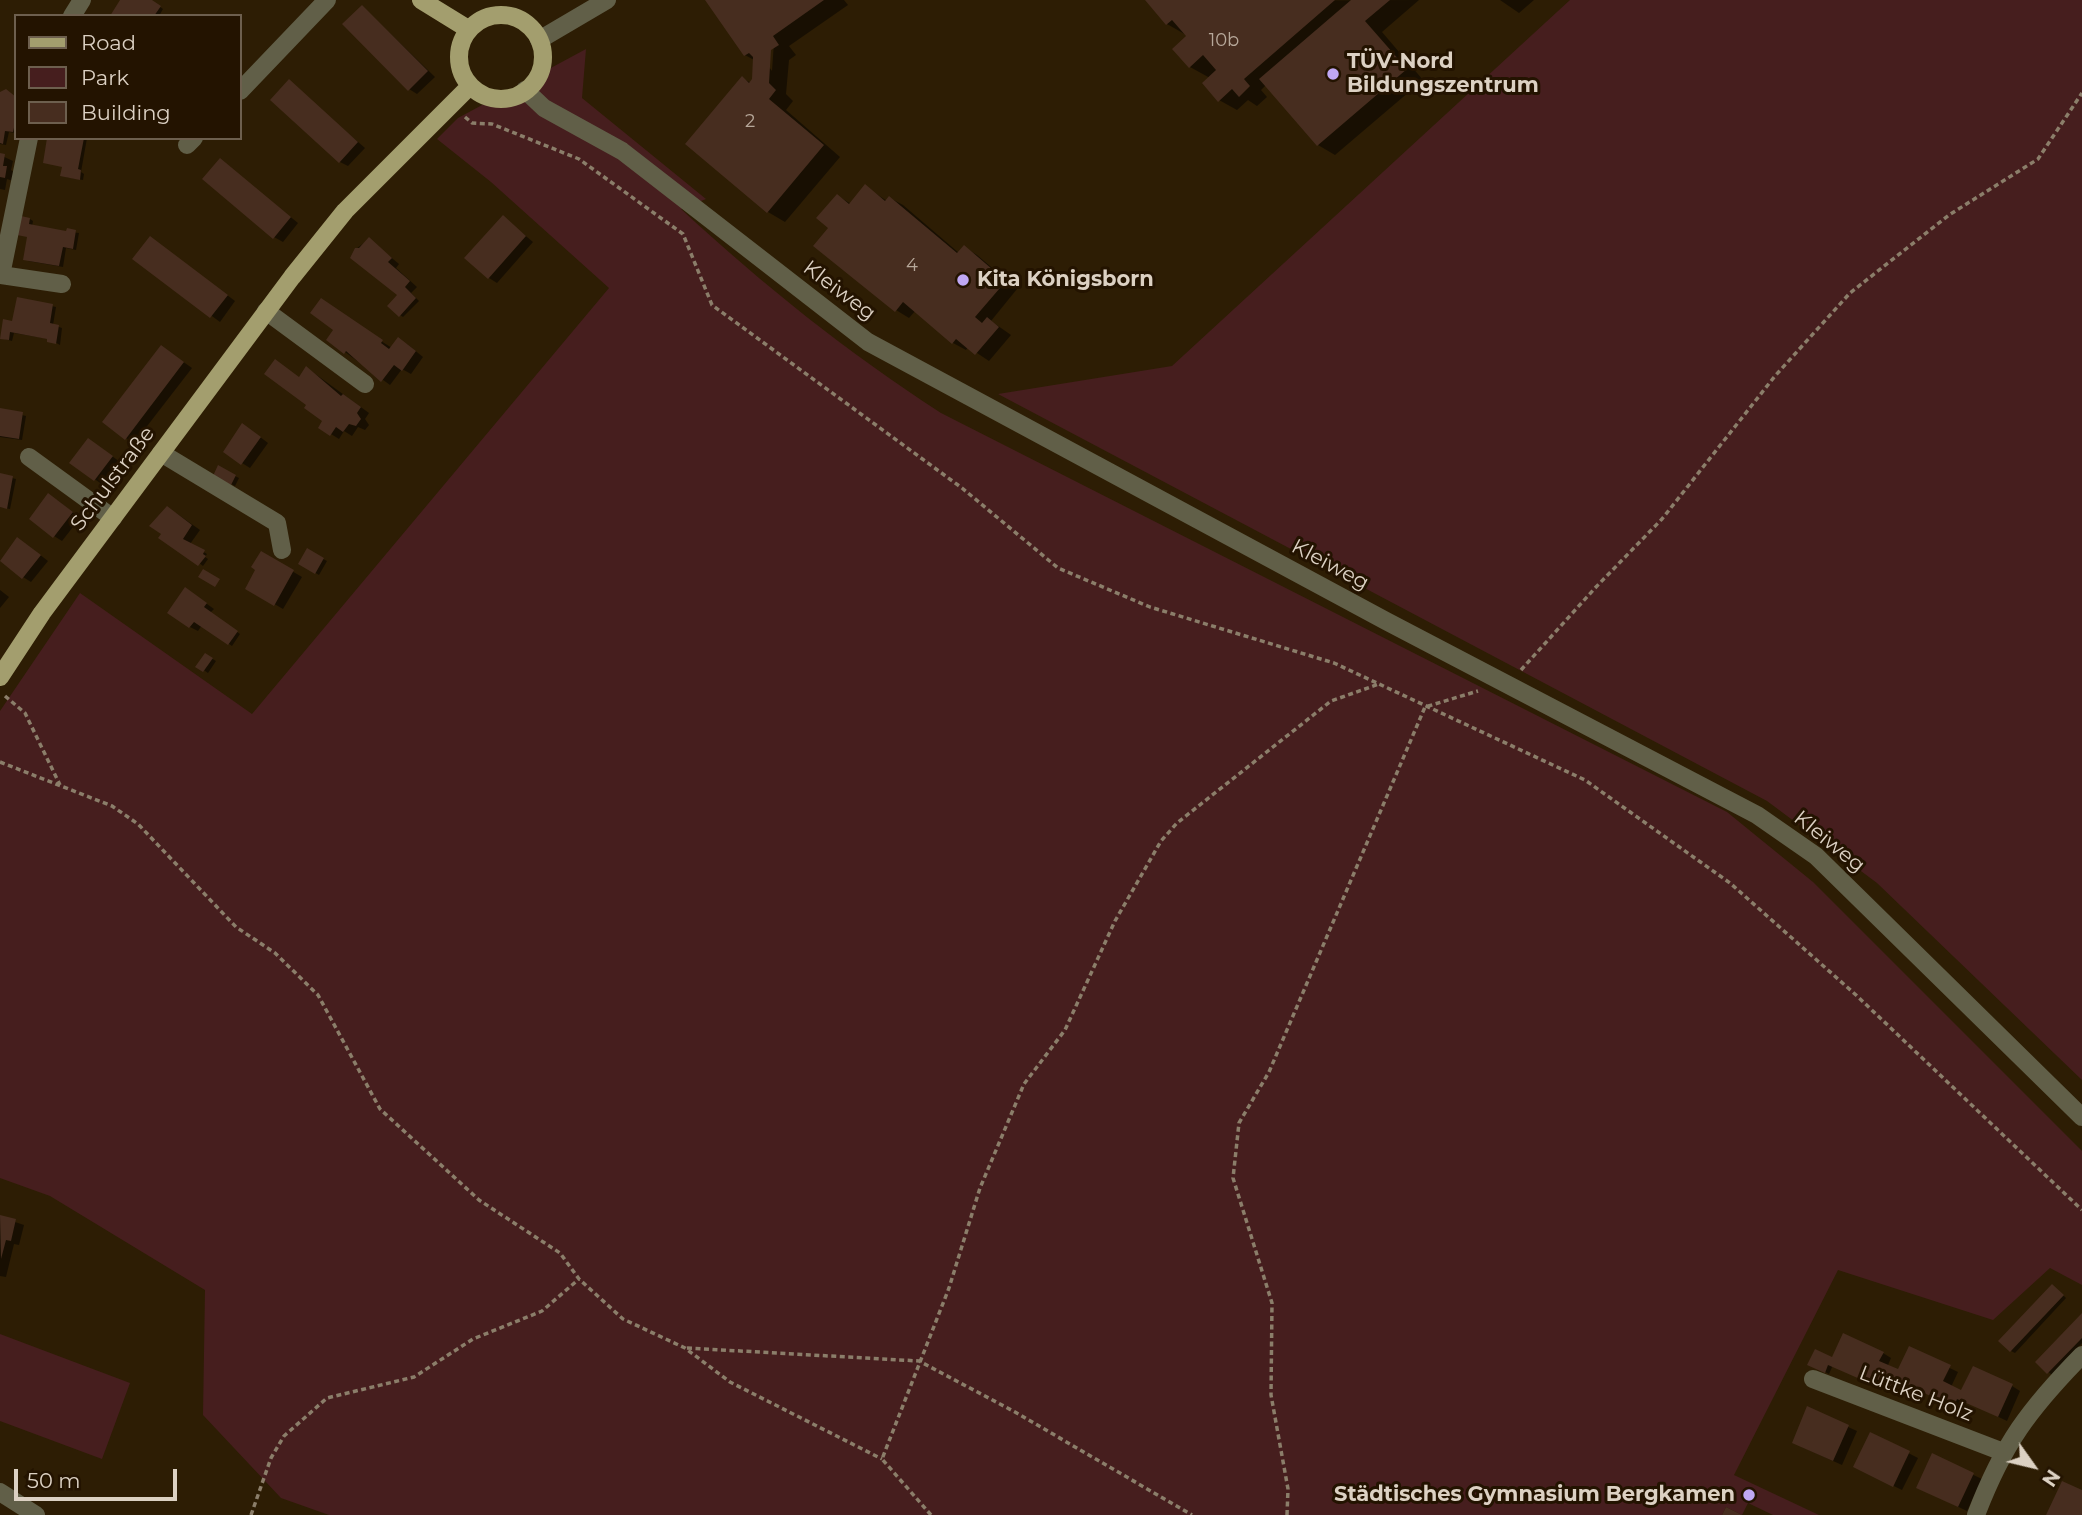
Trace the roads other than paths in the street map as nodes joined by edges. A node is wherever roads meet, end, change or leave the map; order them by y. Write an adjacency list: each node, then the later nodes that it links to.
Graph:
1 (327, 0): 7 (street)
2 (421, 0): 4 (main road)
3 (607, 0): 5 (street)
4 (468, 29): 5 (main road); 6 (main road)
5 (539, 40): 8 (main road)
6 (470, 86): 8 (main road); 11 (main road, Schulstraße)
7 (242, 89)
8 (526, 90): 18 (street, Kleiweg)
9 (29, 140): 10 (street)
10 (62, 285)
11 (266, 312): 12 (street); 13 (main road, Schulstraße)
12 (365, 384)
13 (161, 453): 15 (main road, Schulstraße); 16 (street)
14 (29, 457): 15 (street)
15 (113, 518): 17 (main road, Schulstraße)
16 (282, 550)
17 (0, 677)
18 (2082, 1117)
19 (2082, 1355): 21 (street)
20 (1813, 1379): 21 (street, Lüttke Holz)
21 (2003, 1452): 24 (street)
22 (0, 1492): 23 (street)
23 (36, 1515)
24 (1976, 1515)

